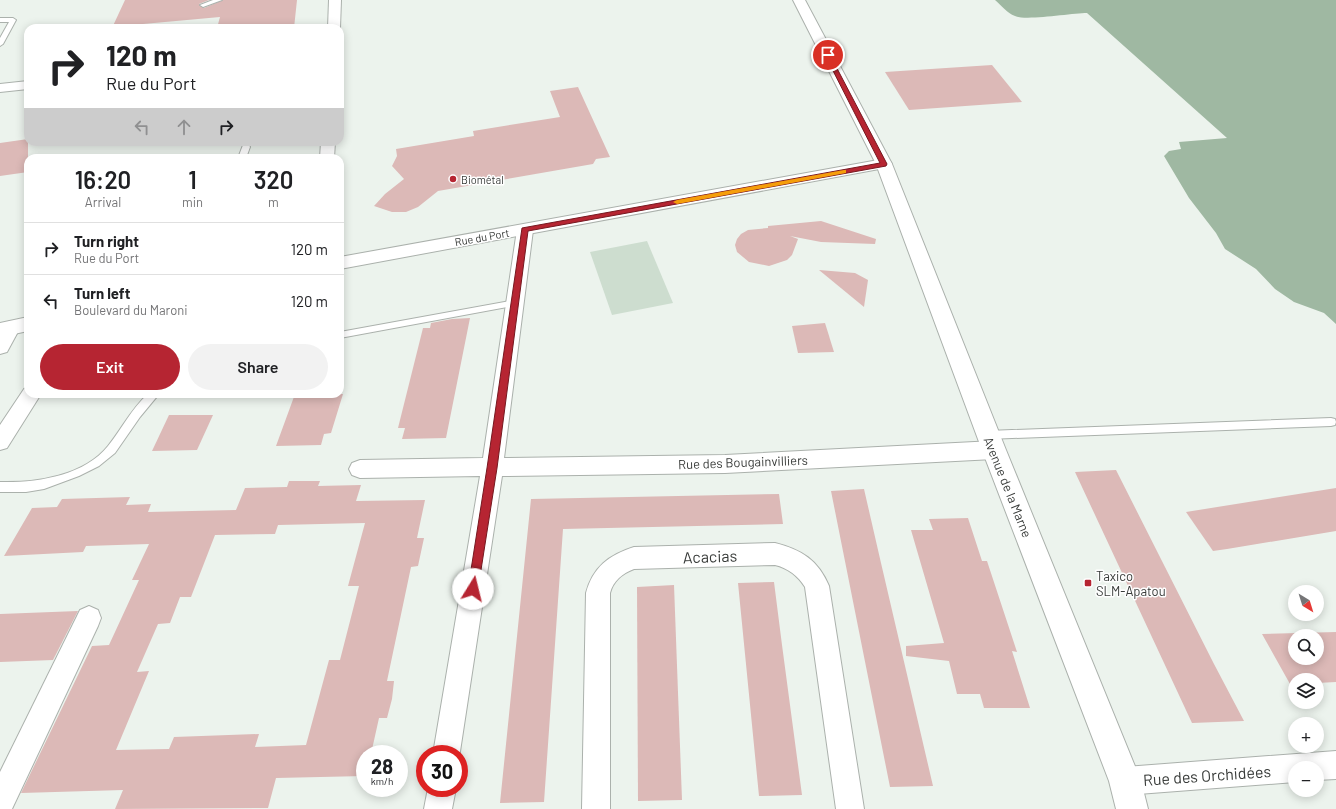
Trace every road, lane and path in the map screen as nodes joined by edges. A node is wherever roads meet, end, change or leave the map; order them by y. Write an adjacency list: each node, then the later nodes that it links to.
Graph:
1 (219, 0): 4 (lane)
2 (335, 0): 6 (street)
3 (799, 0): 12 (main road, Avenue de la Marne)
4 (203, 5)
5 (0, 20): 7 (lane)
6 (334, 24)
7 (0, 44)
8 (24, 85): 9 (street)
9 (0, 88)
10 (246, 147): 11 (lane)
11 (243, 154)
12 (884, 164): 13 (main road, Rue du Port); 23 (main road, Avenue de la Marne)
13 (525, 230): 14 (main road, Rue du Port); 15 (street)
14 (344, 262)
15 (515, 303): 17 (lane); 24 (street)
16 (13, 327): 18 (street)
17 (344, 334)
18 (0, 347)
19 (28, 398): 22 (street)
20 (149, 398): 26 (lane)
21 (1332, 422): 23 (lane)
22 (0, 442)
23 (991, 442): 24 (street, Rue des Bougainvilliers); 30 (main road, Avenue de la Marne)
24 (492, 468): 25 (street, Rue des Bougainvilliers); 28 (street)
25 (360, 469)
26 (0, 487)
27 (88, 618): 32 (street)
28 (448, 745)
29 (1336, 765): 30 (street, Rue des Orchidées)
30 (1126, 781): 36 (main road, Avenue de la Marne)
31 (440, 797): 33 (street)
32 (0, 803)
33 (438, 809)
34 (596, 809): 35 (street, Acacias)
35 (850, 809)
36 (1132, 809)

